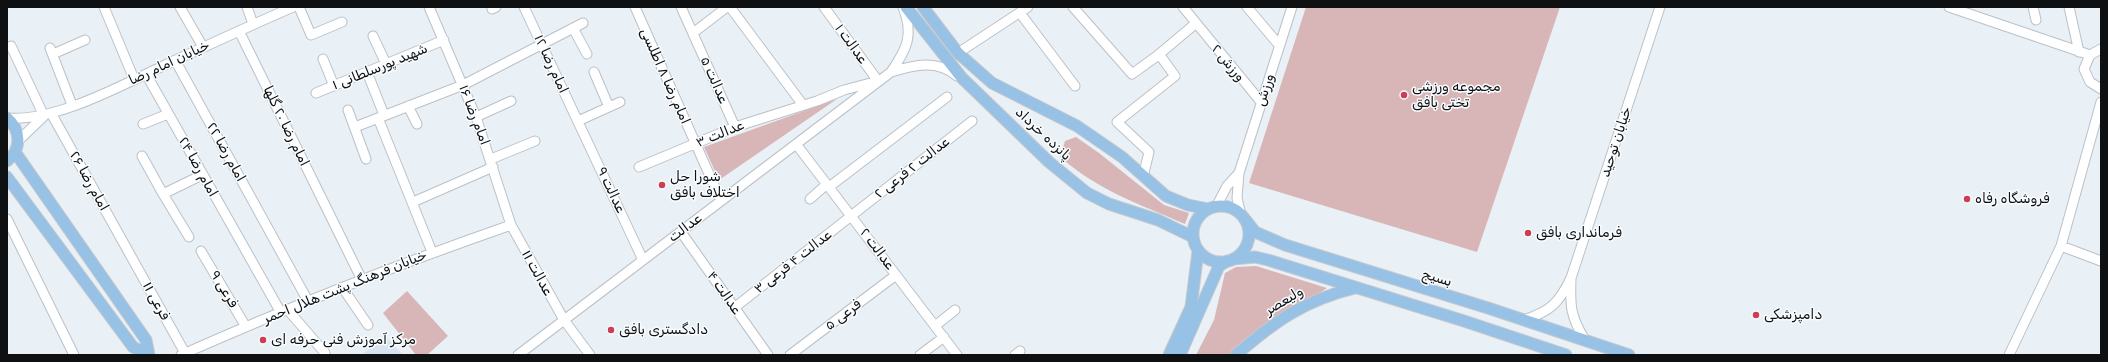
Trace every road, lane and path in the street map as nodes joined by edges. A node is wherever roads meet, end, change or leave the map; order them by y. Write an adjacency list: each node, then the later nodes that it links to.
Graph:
1 (104, 7): 53 (street)
2 (180, 7): 39 (street)
3 (247, 7): 28 (street)
4 (293, 7): 28 (street, خیابان امام رضا)
5 (299, 7): 26 (street)
6 (429, 7): 35 (street, امام رضا ۱۶)
7 (524, 7): 36 (street, امام رضا ۱۲)
8 (635, 7): 84 (street, امام رضا ۸ اطلسی)
9 (681, 7): 32 (street, عدالت ۵)
10 (727, 7): 32 (street)
11 (730, 7): 67 (street)
12 (824, 7): 54 (street, عدالت ۱)
13 (904, 7): 51 (street, عدالت); 58 (main road, پانزده خرداد)
14 (922, 7): 42 (main road, پانزده خرداد)
15 (1028, 7): 24 (street)
16 (1073, 7): 44 (street)
17 (1183, 7): 29 (street)
18 (1247, 7): 37 (street)
19 (1292, 7): 37 (street, ورزش)
20 (1949, 7): 41 (street)
21 (2033, 7): 25 (street)
22 (2069, 7): 41 (street)
23 (1658, 8): 119 (street, خیابان توحید)
24 (1020, 13): 42 (street); 57 (street)
25 (2036, 20)
26 (342, 22)
27 (583, 23): 30 (street)
28 (253, 24): 31 (street, خیابان امام رضا)
29 (1195, 24): 44 (street); 64 (street, ورزش ۲)
30 (573, 28): 36 (street); 43 (street)
31 (238, 31): 39 (street, خیابان امام رضا); 120 (street, امام رضا ۲۰ گلها)
32 (693, 33): 81 (street, عدالت ۵)
33 (373, 36): 48 (street)
34 (86, 40): 66 (street)
35 (444, 40): 48 (street, شهید پورسلطانی ۱); 55 (street, امام رضا ۱۶)
36 (542, 45): 55 (street); 77 (street, امام رضا ۱۲)
37 (1280, 45): 64 (street, ورزش)
38 (11, 46): 71 (street, امام رضا ۲۶)
39 (203, 47): 47 (street, خیابان امام رضا)
40 (2101, 49): 45 (street)
41 (2079, 52): 45 (street)
42 (958, 53): 95 (main road, پانزده خرداد)
43 (587, 54)
44 (1159, 54): 95 (street)
45 (2090, 55): 59 (street)
46 (323, 59): 56 (street)
47 (175, 60): 52 (street, خیابان امام رضا); 124 (street, امام رضا ۲۲)
48 (386, 64): 49 (street, شهید پورسلطانی ۱)
49 (367, 72): 56 (street, شهید پورسلطانی ۱); 73 (street)
50 (594, 72): 69 (street)
51 (891, 72): 54 (street, عدالت); 58 (street, عدالت)
52 (146, 74): 53 (street, خیابان امام رضا); 72 (street, امام رضا ۲۴)
53 (134, 79): 66 (street, خیابان امام رضا)
54 (878, 81): 67 (street, عدالت ۳); 85 (street, عدالت)
55 (463, 85): 68 (street); 74 (street, امام رضا ۱۶)
56 (334, 86): 60 (street, شهید پورسلطانی ۱)
57 (1075, 86)
58 (974, 89): 109 (main road, پانزده خرداد)
59 (2101, 89)
60 (316, 93)
61 (947, 96): 97 (street)
62 (511, 101): 74 (street)
63 (620, 102): 69 (street)
64 (1261, 102): 92 (street, ورزش)
65 (2101, 102): 110 (street)
66 (72, 105): 71 (street, خیابان امام رضا)
67 (803, 105): 81 (street, عدالت ۳)
68 (408, 106): 73 (street); 79 (street)
69 (609, 107): 77 (street)
70 (348, 110): 80 (street)
71 (48, 114): 75 (street); 82 (street); 111 (street, امام رضا ۲۶)
72 (168, 114): 78 (street); 94 (street, امام رضا ۲۴)
73 (381, 116): 80 (street); 101 (street)
74 (476, 117): 90 (street, امام رضا ۱۶)
75 (7, 118): 82 (main road)
76 (972, 120): 103 (street, عدالت ۲ فرعی ۲)
77 (578, 121): 115 (street, عدالت ۹)
78 (143, 124)
79 (417, 124)
80 (355, 127): 88 (street)
81 (735, 127): 84 (street, عدالت ۳)
82 (18, 141): 86 (main road)
83 (535, 141): 90 (street)
84 (696, 144): 91 (street, عدالت ۳); 100 (street, امام رضا ۸ اطلسی)
85 (796, 144): 97 (street, عدالت ۲); 100 (street, عدالت)
86 (15, 152): 89 (main road); 93 (main road)
87 (142, 156): 98 (street)
88 (366, 159)
89 (7, 161)
90 (492, 163): 101 (street); 106 (street, امام رضا ۱۶)
91 (639, 168)
92 (1239, 173): 102 (street, ورزش); 104 (street, ورزش)
93 (29, 174): 96 (main road); 141 (main road)
94 (202, 175): 98 (street); 128 (street, امام رضا ۲۴)
95 (1143, 176): 102 (main road, پانزده خرداد)
96 (10, 181): 141 (main road)
97 (828, 186): 99 (street); 103 (street, عدالت ۲)
98 (163, 194): 108 (street)
99 (810, 199)
100 (721, 201): 107 (street, عدالت)
101 (413, 202): 114 (street)
102 (1212, 208): 104 (main road); 109 (main road)
103 (851, 216): 118 (street, عدالت ۲); 127 (street, عدالت ۴ فرعی ۳)
104 (1243, 217): 116 (main road); 123 (main road, بسیج)
105 (7, 219): 140 (street)
106 (511, 225): 114 (street, خیابان فرهنگ پشت هلال احمر); 130 (street, عدالت ۱۱)
107 (681, 232): 115 (street, عدالت); 127 (street, عدالت ۴)
108 (189, 237)
109 (1193, 237): 113 (main road)
110 (2061, 246): 117 (street); 153 (street)
111 (127, 250): 139 (street, فرعی ۱۱)
112 (201, 250): 135 (street, فرعی ۹)
113 (1198, 250): 116 (main road); 148 (main road)
114 (432, 252): 120 (street, خیابان فرهنگ پشت هلال احمر)
115 (643, 260): 130 (street, عدالت)
116 (1230, 260): 122 (main road); 149 (main road)
117 (2101, 261)
118 (896, 275): 134 (street, عدالت ۲); 145 (street, فرعی ۵)
119 (1571, 278): 131 (street); 137 (street)
120 (362, 280): 121 (street, خیابان فرهنگ پشت هلال احمر)
121 (342, 287): 124 (street, خیابان فرهنگ پشت هلال احمر); 133 (street)
122 (1355, 288): 126 (main road); 150 (main road, ولیعصر)
123 (1424, 290): 125 (main road, بسیج); 126 (main road)
124 (308, 301): 128 (street, خیابان فرهنگ پشت هلال احمر)
125 (1469, 303): 131 (main road, بسیج); 132 (main road)
126 (1418, 307): 132 (main road)
127 (734, 308): 144 (street, عدالت ۴)
128 (283, 310): 135 (street, خیابان فرهنگ پشت هلال احمر); 138 (street, امام رضا ۲۴)
129 (955, 310): 134 (street)
130 (564, 320): 142 (street, عدالت); 143 (street, عدالت ۱۱)
131 (1523, 320): 137 (main road, بسیج)
132 (1464, 321): 151 (main road)
133 (368, 325)
134 (935, 326): 136 (street, عدالت ۲)
135 (246, 327): 139 (street, خیابان فرهنگ پشت هلال احمر)
136 (944, 337): 146 (street); 147 (street, عدالت ۲)
137 (1585, 340): 152 (main road, بسیج)
138 (325, 353)
139 (183, 354)
140 (74, 355)
141 (149, 355)
142 (518, 355)
143 (590, 355)
144 (768, 355)
145 (790, 355)
146 (920, 355)
147 (957, 355)
148 (1169, 355)
149 (1180, 355)
150 (1236, 355)
151 (1566, 355)
152 (1629, 355)
153 (2009, 355)

